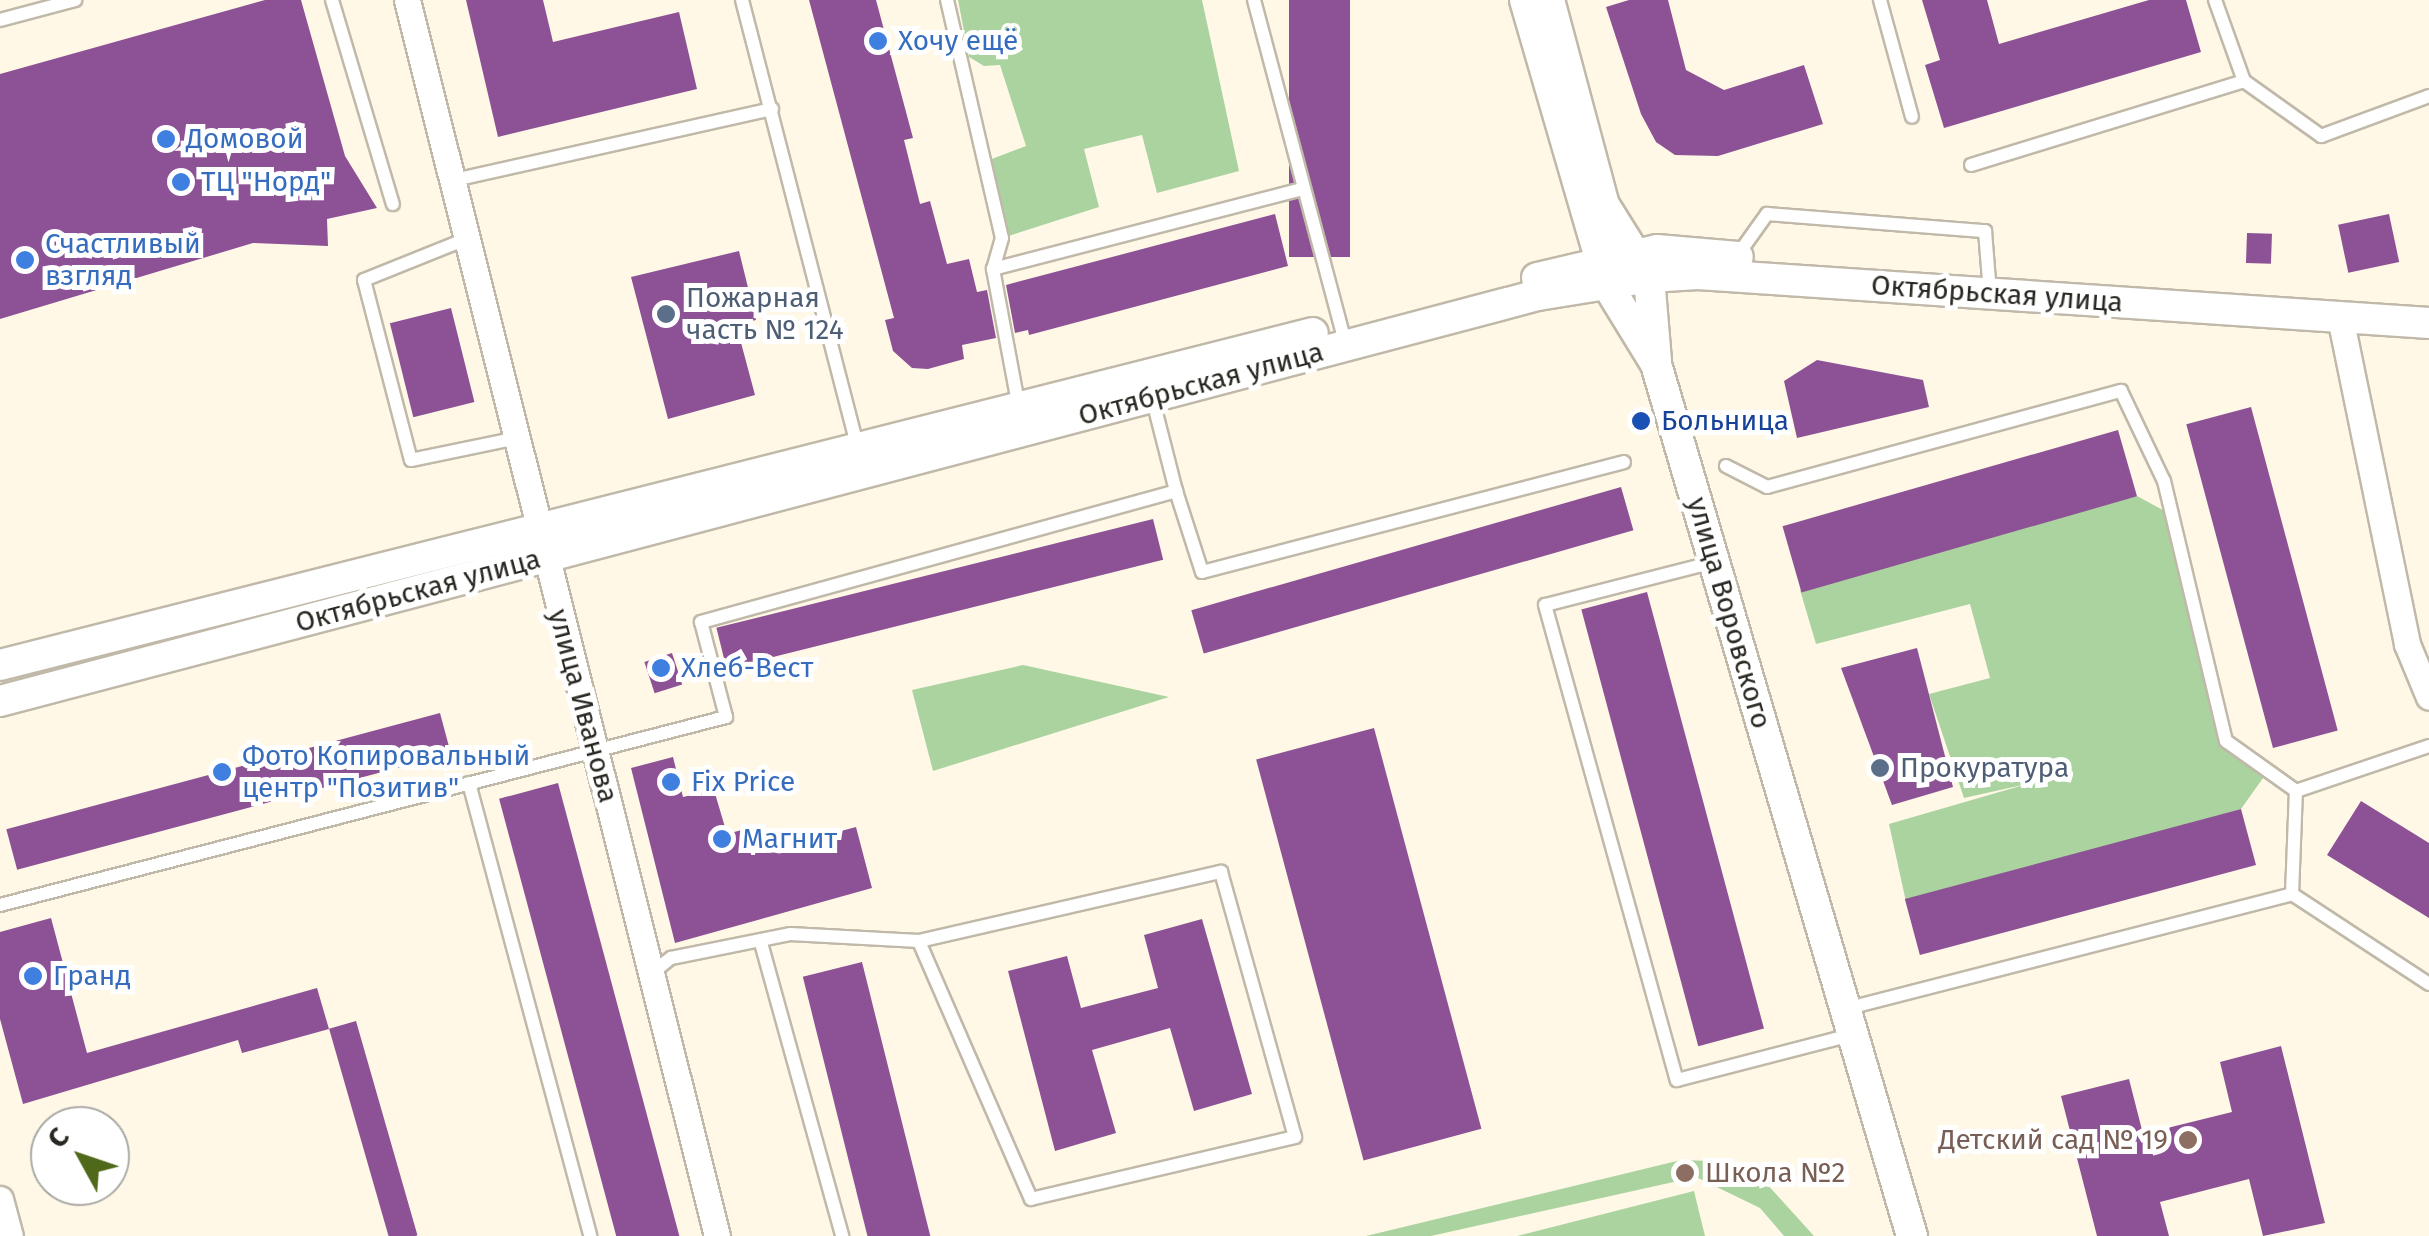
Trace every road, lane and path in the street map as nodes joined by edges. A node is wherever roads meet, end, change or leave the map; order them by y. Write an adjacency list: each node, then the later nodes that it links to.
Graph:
1 (74, 0): 11 (lane)
2 (332, 0): 19 (lane)
3 (407, 0): 17 (street, улица Иванова)
4 (742, 0): 14 (lane)
5 (947, 0): 23 (lane)
6 (1254, 0): 18 (lane)
7 (1525, 0): 24 (street, улица Воровского)
8 (1550, 0): 21 (street)
9 (1880, 0): 15 (lane)
10 (2216, 0): 12 (lane)
11 (0, 20)
12 (2244, 81): 13 (lane); 16 (lane)
13 (2429, 96)
14 (772, 108): 17 (lane); 34 (lane)
15 (1912, 117)
16 (1971, 165)
17 (454, 180): 20 (street, улица Иванова)
18 (1303, 190): 23 (lane); 29 (lane)
19 (393, 204)
20 (466, 239): 33 (street, улица Иванова); 33 (lane)
21 (1642, 266): 22 (street, Октябрьская улица); 24 (street, Октябрьская улица); 30 (street)
22 (1730, 266): 25 (street, Октябрьская улица); 25 (lane)
23 (994, 269): 32 (lane)
24 (1605, 275): 29 (street, Октябрьская улица); 30 (street, улица Воровского)
25 (1990, 285): 26 (street); 27 (street, Октябрьская улица)
26 (2429, 306)
27 (2340, 317): 28 (street, Октябрьская улица); 41 (street)
28 (2429, 323)
29 (1343, 336): 31 (street, Октябрьская улица); 32 (street)
30 (1656, 364): 39 (street, улица Воровского)
31 (1152, 396): 32 (street, Октябрьская улица); 37 (lane)
32 (1021, 419): 34 (street, Октябрьская улица)
33 (516, 438): 38 (street, улица Иванова)
34 (861, 461): 38 (street, Октябрьская улица)
35 (1624, 462): 37 (lane)
36 (1726, 466): 46 (lane)
37 (1176, 491): 44 (lane)
38 (543, 543): 40 (street); 42 (street, Октябрьская улица); 44 (street, улица Иванова)
39 (1714, 562): 53 (street, улица Воровского); 53 (lane)
40 (0, 665)
41 (2429, 697)
42 (0, 701)
43 (2429, 746): 46 (lane)
44 (595, 750): 45 (lane); 51 (street, улица Иванова)
45 (469, 783): 48 (lane); 56 (lane)
46 (2296, 791): 47 (lane)
47 (2292, 894): 52 (lane); 53 (lane)
48 (0, 906)
49 (919, 941): 49 (lane); 50 (lane)
50 (761, 943): 51 (lane); 58 (lane)
51 (651, 974): 57 (street, улица Иванова)
52 (2429, 984)
53 (1848, 1022): 59 (street, улица Воровского)
54 (0, 1200): 55 (street)
55 (10, 1236)
56 (590, 1236)
57 (718, 1236)
58 (842, 1236)
59 (1912, 1236)

